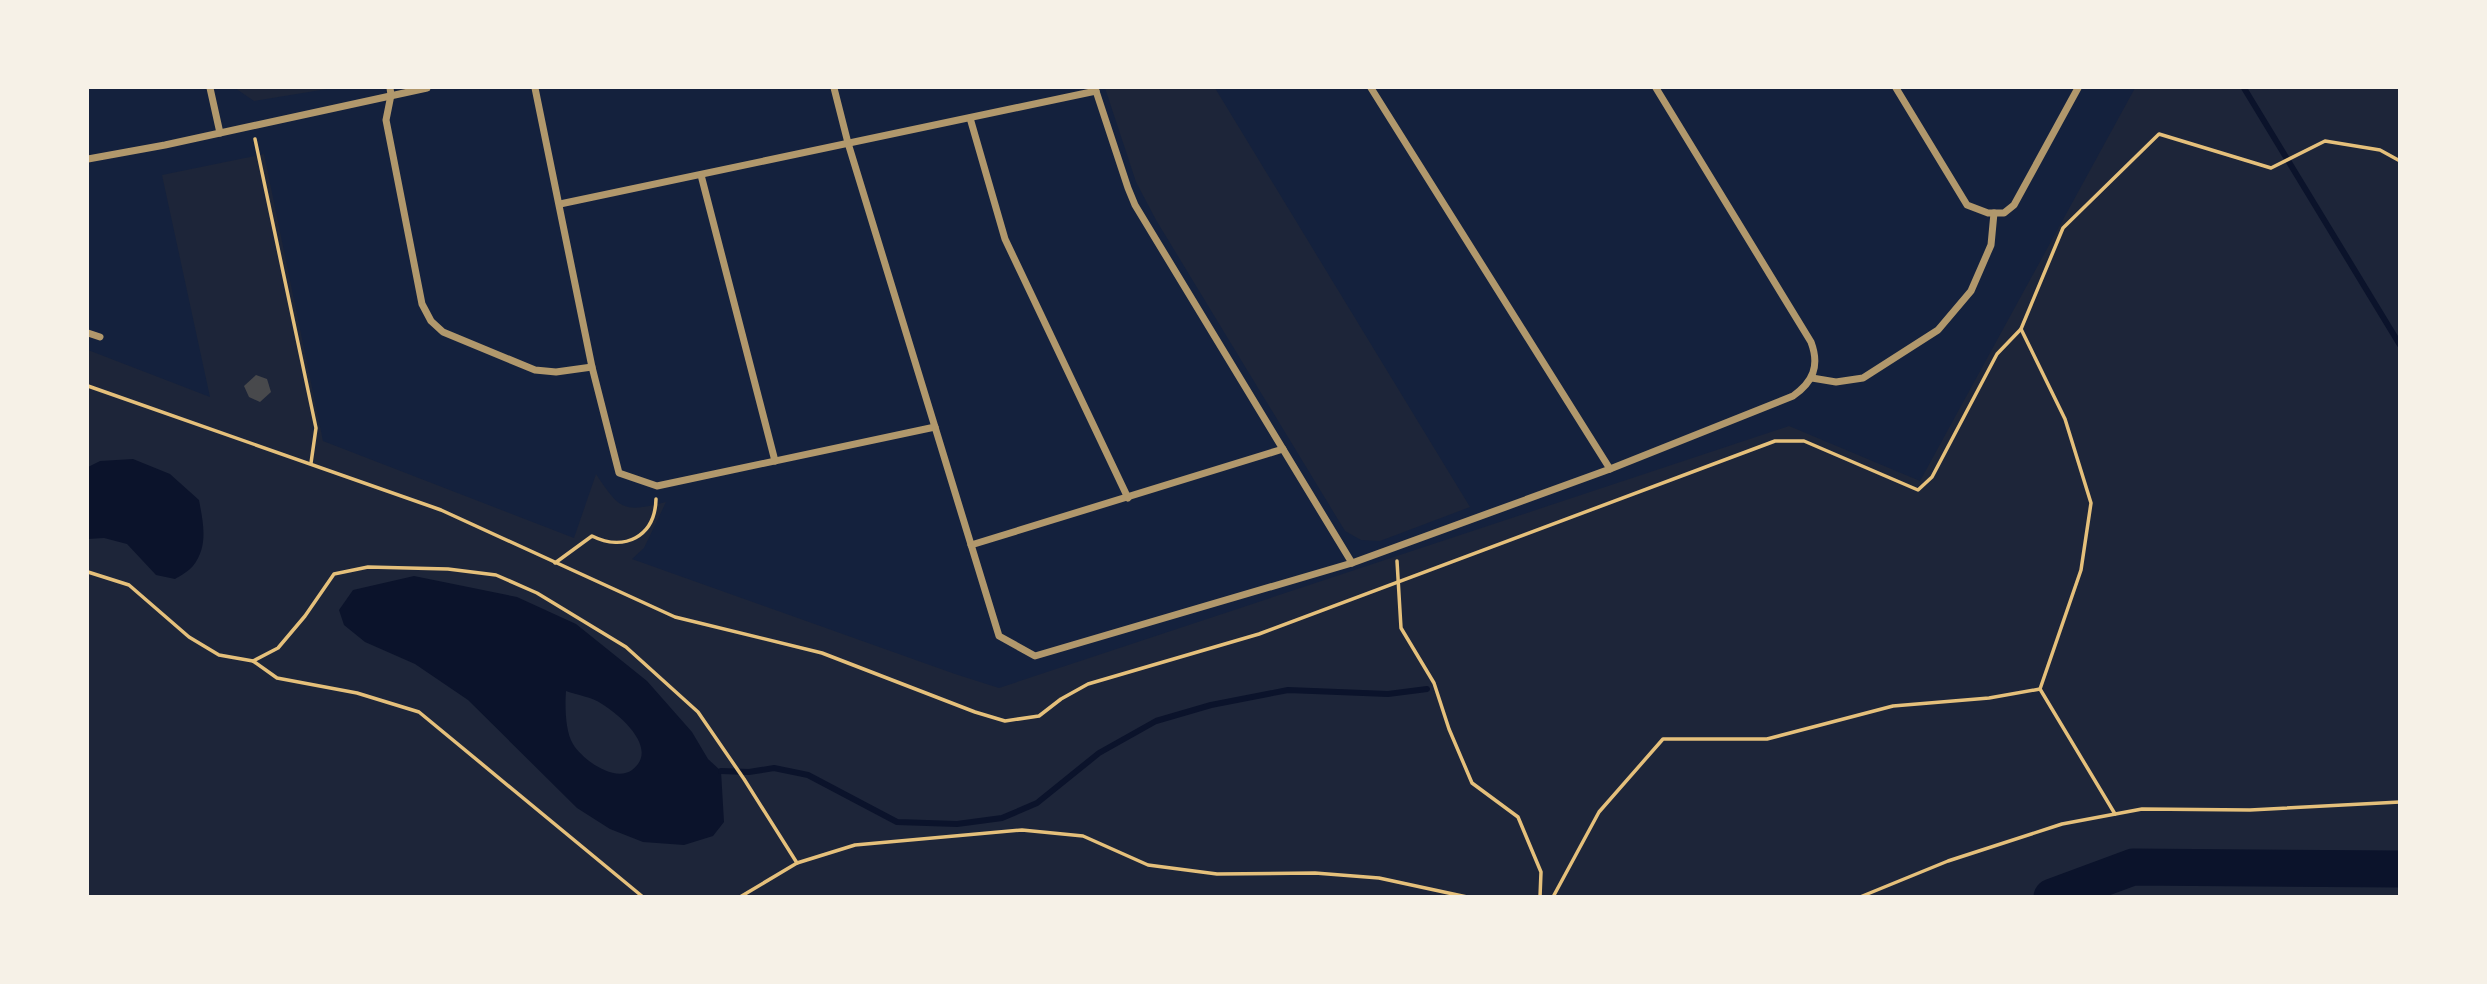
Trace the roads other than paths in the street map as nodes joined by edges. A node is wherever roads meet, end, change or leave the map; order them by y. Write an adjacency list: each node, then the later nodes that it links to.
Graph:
1 (210, 88): 12 (street)
2 (427, 88): 10 (street)
3 (536, 88): 16 (street)
4 (834, 88): 13 (street)
5 (1371, 88): 25 (street)
6 (1656, 88): 21 (street)
7 (1896, 88): 17 (street)
8 (2078, 88): 17 (street)
9 (1095, 89): 11 (street); 23 (street)
10 (390, 91): 12 (street); 20 (street)
11 (970, 117): 13 (street); 26 (street)
12 (220, 133): 14 (street)
13 (848, 143): 15 (street); 22 (street)
14 (88, 159)
15 (701, 175): 16 (street); 24 (street)
16 (561, 204): 20 (street)
17 (1994, 213): 21 (street)
18 (88, 333): 19 (street)
19 (100, 337)
20 (592, 367): 24 (street)
21 (1812, 378): 25 (street)
22 (935, 427): 24 (street); 27 (street)
23 (1283, 449): 26 (street); 28 (street)
24 (775, 461)
25 (1610, 469): 28 (street)
26 (1128, 498): 27 (street)
27 (971, 545): 28 (street)
28 (1352, 563)

